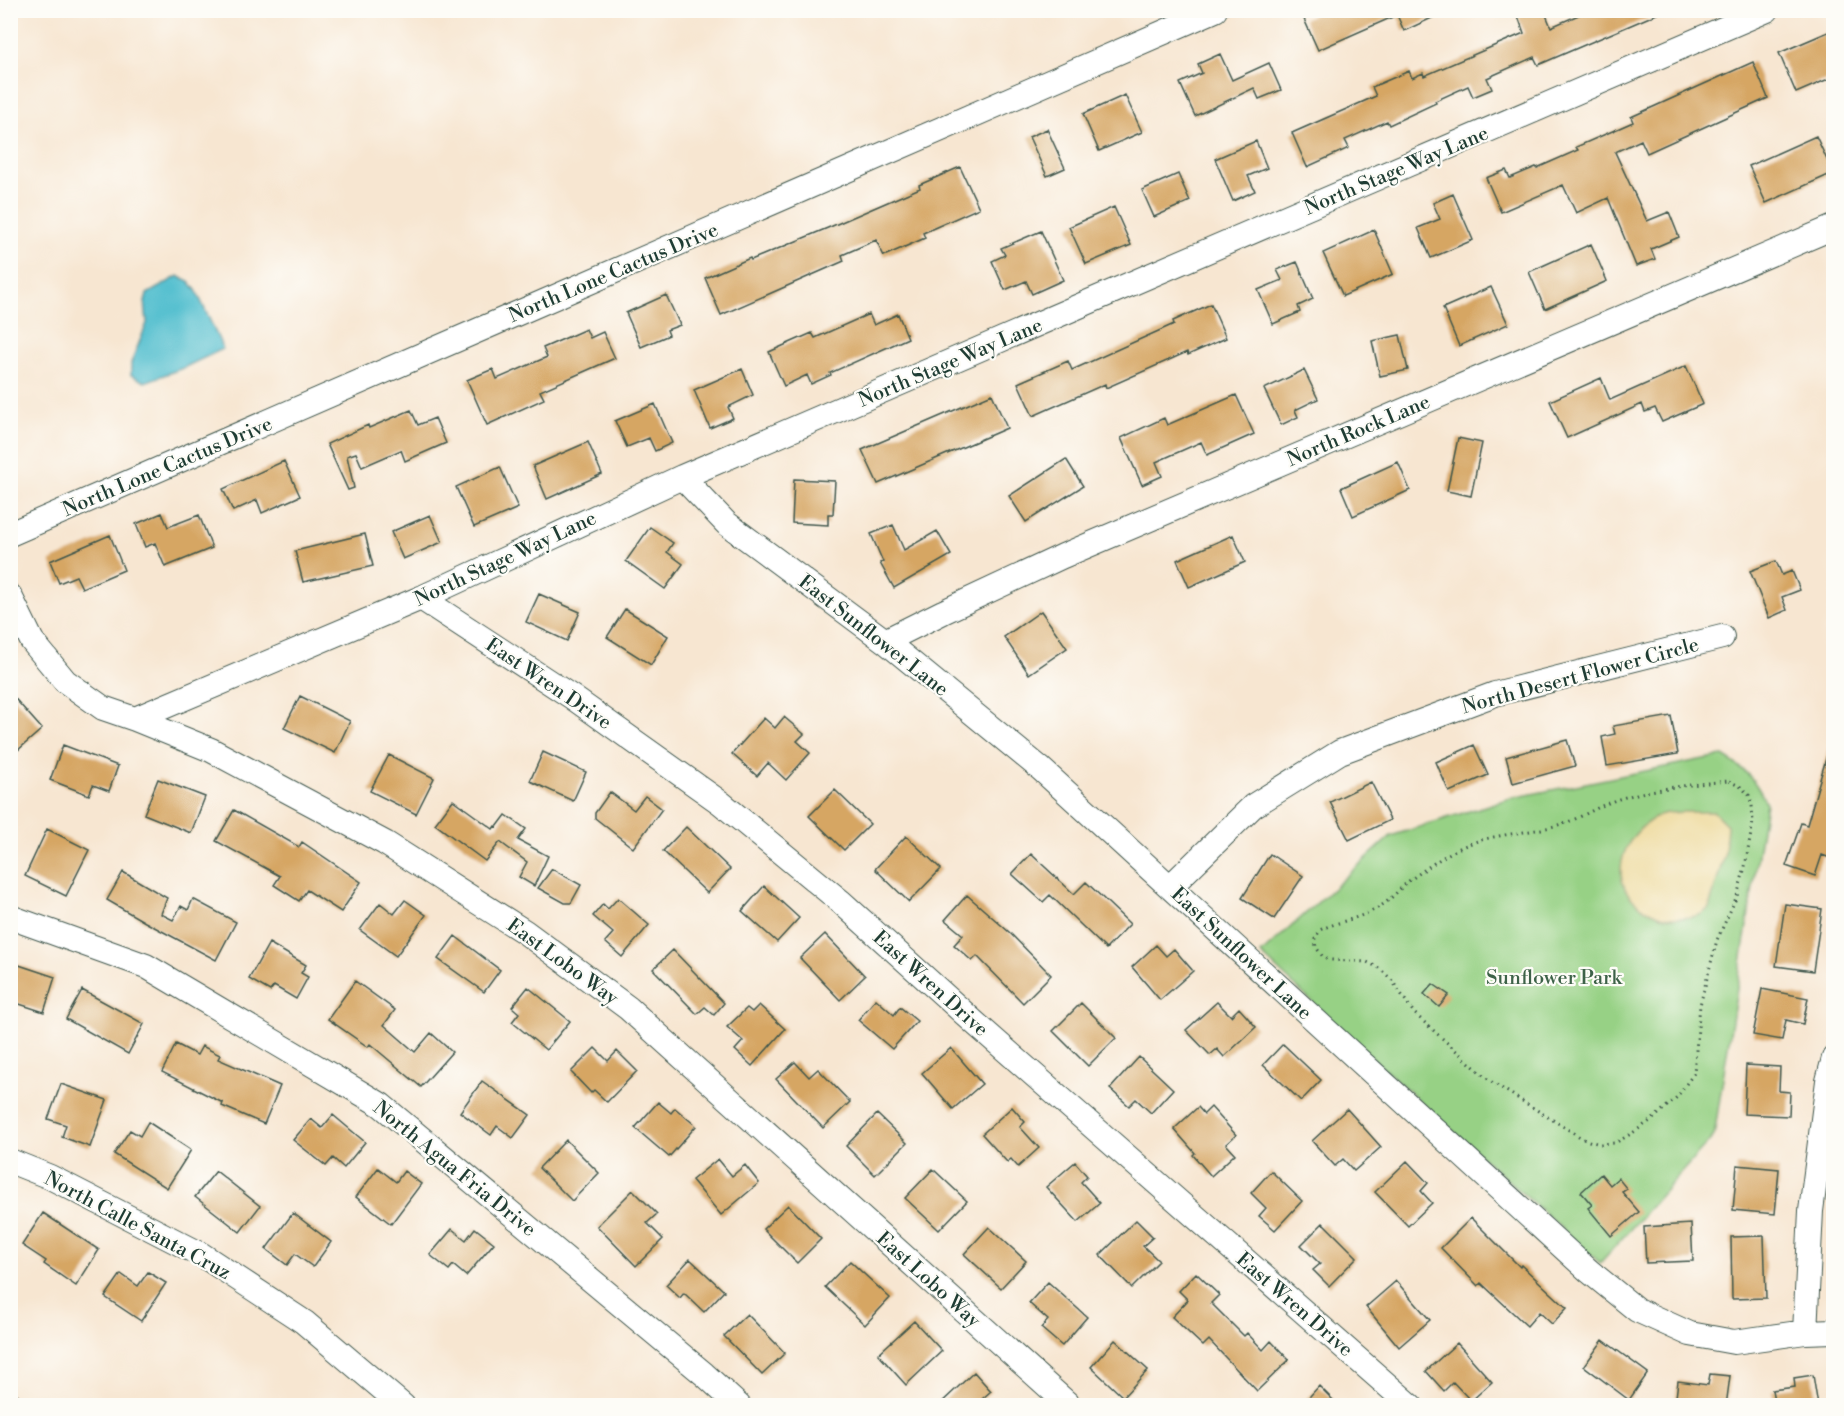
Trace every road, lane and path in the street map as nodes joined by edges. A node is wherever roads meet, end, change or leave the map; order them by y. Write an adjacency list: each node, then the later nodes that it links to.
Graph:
1 (1215, 10): 5 (street, North Lone Cactus Drive)
2 (1767, 10): 4 (street, North Stage Way Lane)
3 (1833, 227): 9 (street, North Rock Lane)
4 (682, 477): 7 (street, North Stage Way Lane); 9 (street, East Sunflower Lane)
5 (10, 534)
6 (10, 596): 10 (street, East Lobo Way)
7 (421, 598): 10 (street, North Stage Way Lane); 21 (street, East Wren Drive)
8 (1722, 637): 11 (street, North Desert Flower Circle)
9 (885, 641): 11 (street, East Sunflower Lane)
10 (135, 719): 20 (street, East Lobo Way)
11 (1170, 887): 17 (street, East Sunflower Lane)
12 (10, 917): 19 (street, North Agua Fria Drive)
13 (1379, 968): 13 (path)
14 (1833, 1058): 17 (street)
15 (10, 1161): 18 (street, North Calle Santa Cruz)
16 (1833, 1331): 17 (street, East Sunflower Lane)
17 (1805, 1332)
18 (403, 1406)
19 (739, 1406)
20 (1070, 1406)
21 (1411, 1406)

